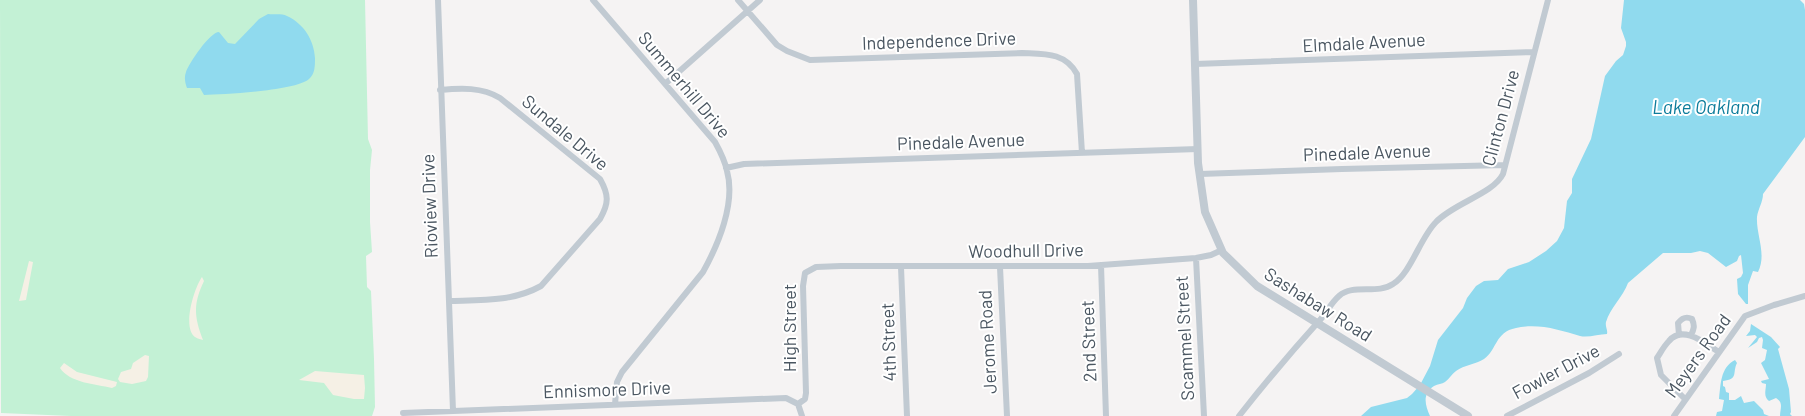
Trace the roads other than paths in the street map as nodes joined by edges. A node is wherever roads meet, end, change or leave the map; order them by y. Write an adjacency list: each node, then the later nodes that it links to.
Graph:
1 (438, 0): 11 (street, Rioview Drive)
2 (593, 0): 10 (street, Summerhill Drive)
3 (738, 0): 7 (street, Independence Drive)
4 (760, 0): 7 (street)
5 (1193, 0): 9 (street, Sashabaw Road)
6 (1548, 0): 8 (street, Clinton Drive)
7 (748, 12): 10 (street); 13 (street, Independence Drive)
8 (1534, 52): 9 (street, Elmdale Avenue); 14 (street, Clinton Drive)
9 (1195, 64): 12 (street, Sashabaw Road)
10 (665, 84): 15 (street, Summerhill Drive)
11 (440, 90): 24 (street, Rioview Drive); 24 (street, Sundale Drive)
12 (1198, 149): 13 (street, Pinedale Avenue); 16 (street, Sashabaw Road)
13 (1082, 153): 15 (street, Pinedale Avenue)
14 (1505, 165): 16 (street, Pinedale Avenue); 25 (street, Clinton Drive)
15 (726, 168): 31 (street, Summerhill Drive)
16 (1200, 174): 17 (street, Sashabaw Road)
17 (1222, 250): 18 (street, Woodhull Drive); 25 (street, Sashabaw Road)
18 (1196, 258): 19 (street, Woodhull Drive); 39 (street, Scammel Street)
19 (1101, 265): 22 (street, Woodhull Drive); 38 (street, 2nd Street)
20 (829, 266): 21 (street, Woodhull Drive); 32 (street, High Street)
21 (901, 267): 22 (street, Woodhull Drive); 36 (street, 4th Street)
22 (1000, 268): 37 (street, Jerome Road)
23 (1805, 296): 28 (street, Meyers Road)
24 (448, 301): 33 (street, Rioview Drive)
25 (1316, 324): 40 (street, Clinton Drive); 41 (street, Sashabaw Road)
26 (1679, 335): 27 (street); 27 (street); 30 (street)
27 (1691, 335): 28 (street)
28 (1719, 352): 30 (street, Meyers Road)
29 (1619, 354): 42 (street, Fowler Drive)
30 (1685, 399): 43 (street, Meyers Road)
31 (614, 404): 32 (street, Ennismore Drive); 33 (street, Ennismore Drive)
32 (798, 404): 35 (street)
33 (453, 410): 34 (street, Ennismore Drive)
34 (403, 413)
35 (802, 416)
36 (907, 416)
37 (1007, 416)
38 (1106, 416)
39 (1204, 416)
40 (1239, 416)
41 (1468, 416)
42 (1507, 416)
43 (1674, 416)

